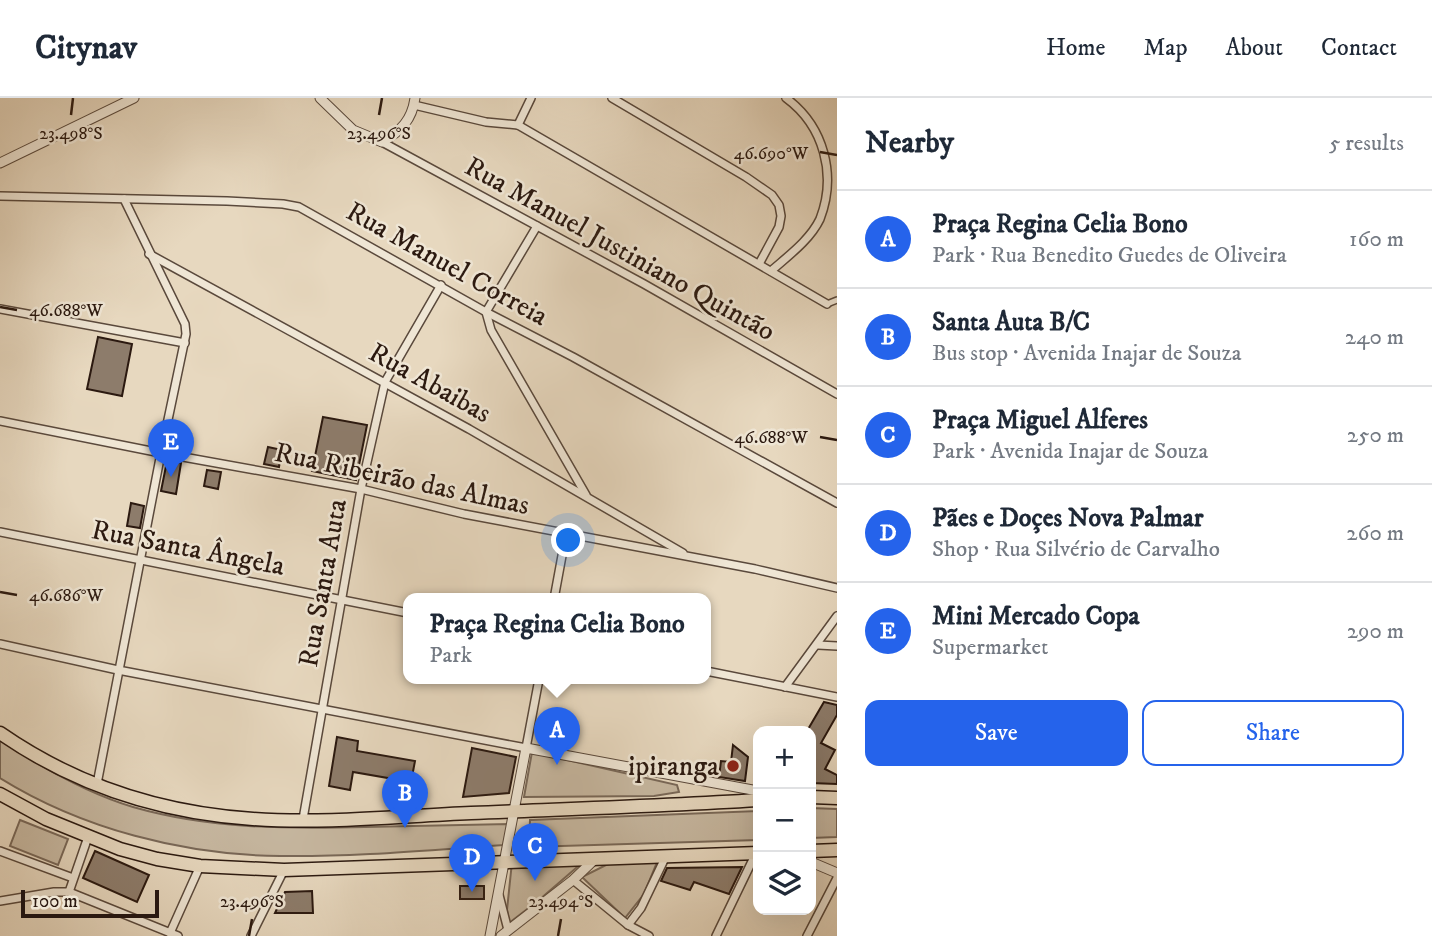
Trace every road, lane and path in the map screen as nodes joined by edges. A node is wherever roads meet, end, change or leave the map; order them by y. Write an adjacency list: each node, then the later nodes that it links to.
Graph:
1 (134, 98): 9 (street)
2 (320, 98): 8 (street)
3 (531, 98): 7 (street)
4 (612, 98): 14 (street)
5 (786, 98): 15 (street)
6 (415, 102): 7 (street); 8 (street)
7 (518, 125): 14 (street)
8 (382, 142): 12 (street, Rua Manuel Justiniano Quintão)
9 (0, 163)
10 (0, 196): 11 (street, Rua Manuel Correia)
11 (124, 200): 13 (street); 16 (street, Rua Manuel Correia)
12 (537, 226): 20 (street); 23 (street, Rua Manuel Justiniano Quintão)
13 (149, 254): 21 (street); 22 (street, Rua Abaibas)
14 (759, 264): 15 (street)
15 (771, 271): 18 (street)
16 (441, 285): 20 (street, Rua Manuel Correia); 22 (street, Rua Santa Auta)
17 (837, 300): 18 (street)
18 (827, 304)
19 (0, 309): 21 (street)
20 (486, 312): 27 (street); 28 (street, Rua Manuel Correia)
21 (185, 343): 25 (street)
22 (385, 382): 26 (street, Rua Santa Auta); 27 (street, Rua Abaibas)
23 (836, 392)
24 (0, 421): 25 (street, Rua Ribeirão das Almas)
25 (161, 453): 26 (street, Rua Ribeirão das Almas); 32 (street)
26 (361, 489): 30 (street, Rua Ribeirão das Almas); 35 (street, Rua Santa Auta)
27 (586, 496): 31 (street, Rua Abaibas)
28 (837, 503)
29 (0, 533): 32 (street, Rua Santa Ângela)
30 (566, 534): 31 (street, Rua Ribeirão das Almas); 34 (street)
31 (687, 555): 33 (street, Rua Ribeirão das Almas)
32 (141, 562): 35 (street, Rua Santa Ângela); 41 (street)
33 (837, 588)
34 (555, 593)
35 (342, 600): 36 (street, Rua Santa Ângela); 46 (street, Rua Santa Auta)
36 (403, 612)
37 (837, 616): 39 (street)
38 (0, 644): 41 (street)
39 (818, 645): 40 (street); 44 (street)
40 (837, 646)
41 (118, 670): 46 (street); 49 (street)
42 (711, 672): 44 (street)
43 (538, 684): 48 (street)
44 (785, 687): 45 (street)
45 (837, 697)
46 (323, 710): 48 (street); 56 (street, Rua Santa Auta)
47 (0, 733): 49 (main road)
48 (526, 748): 50 (street); 55 (street)
49 (96, 785): 56 (main road)
50 (753, 790)
51 (0, 794): 57 (main road)
52 (816, 797): 53 (main road)
53 (837, 798)
54 (753, 800): 55 (main road)
55 (515, 811): 56 (main road); 65 (street)
56 (303, 819)
57 (88, 837): 67 (main road); 70 (street)
58 (837, 850): 60 (main road)
59 (0, 851): 70 (street)
60 (816, 851)
61 (753, 853): 62 (main road)
62 (665, 858): 63 (main road); 76 (street)
63 (594, 860): 65 (main road); 72 (street)
64 (753, 861): 82 (street)
65 (505, 862): 68 (main road); 73 (street)
66 (816, 864): 69 (street)
67 (200, 866): 68 (main road); 78 (street)
68 (284, 870): 79 (street)
69 (837, 873)
70 (73, 878): 74 (street)
71 (837, 878): 83 (street)
72 (573, 880): 76 (street); 77 (street)
73 (499, 891): 77 (street); 80 (street)
74 (69, 892): 75 (street); 78 (street)
75 (0, 901)
76 (628, 925): 81 (street)
77 (504, 933)
78 (174, 935)
79 (251, 936)
80 (491, 936)
81 (649, 936)
82 (716, 936)
83 (807, 936)

